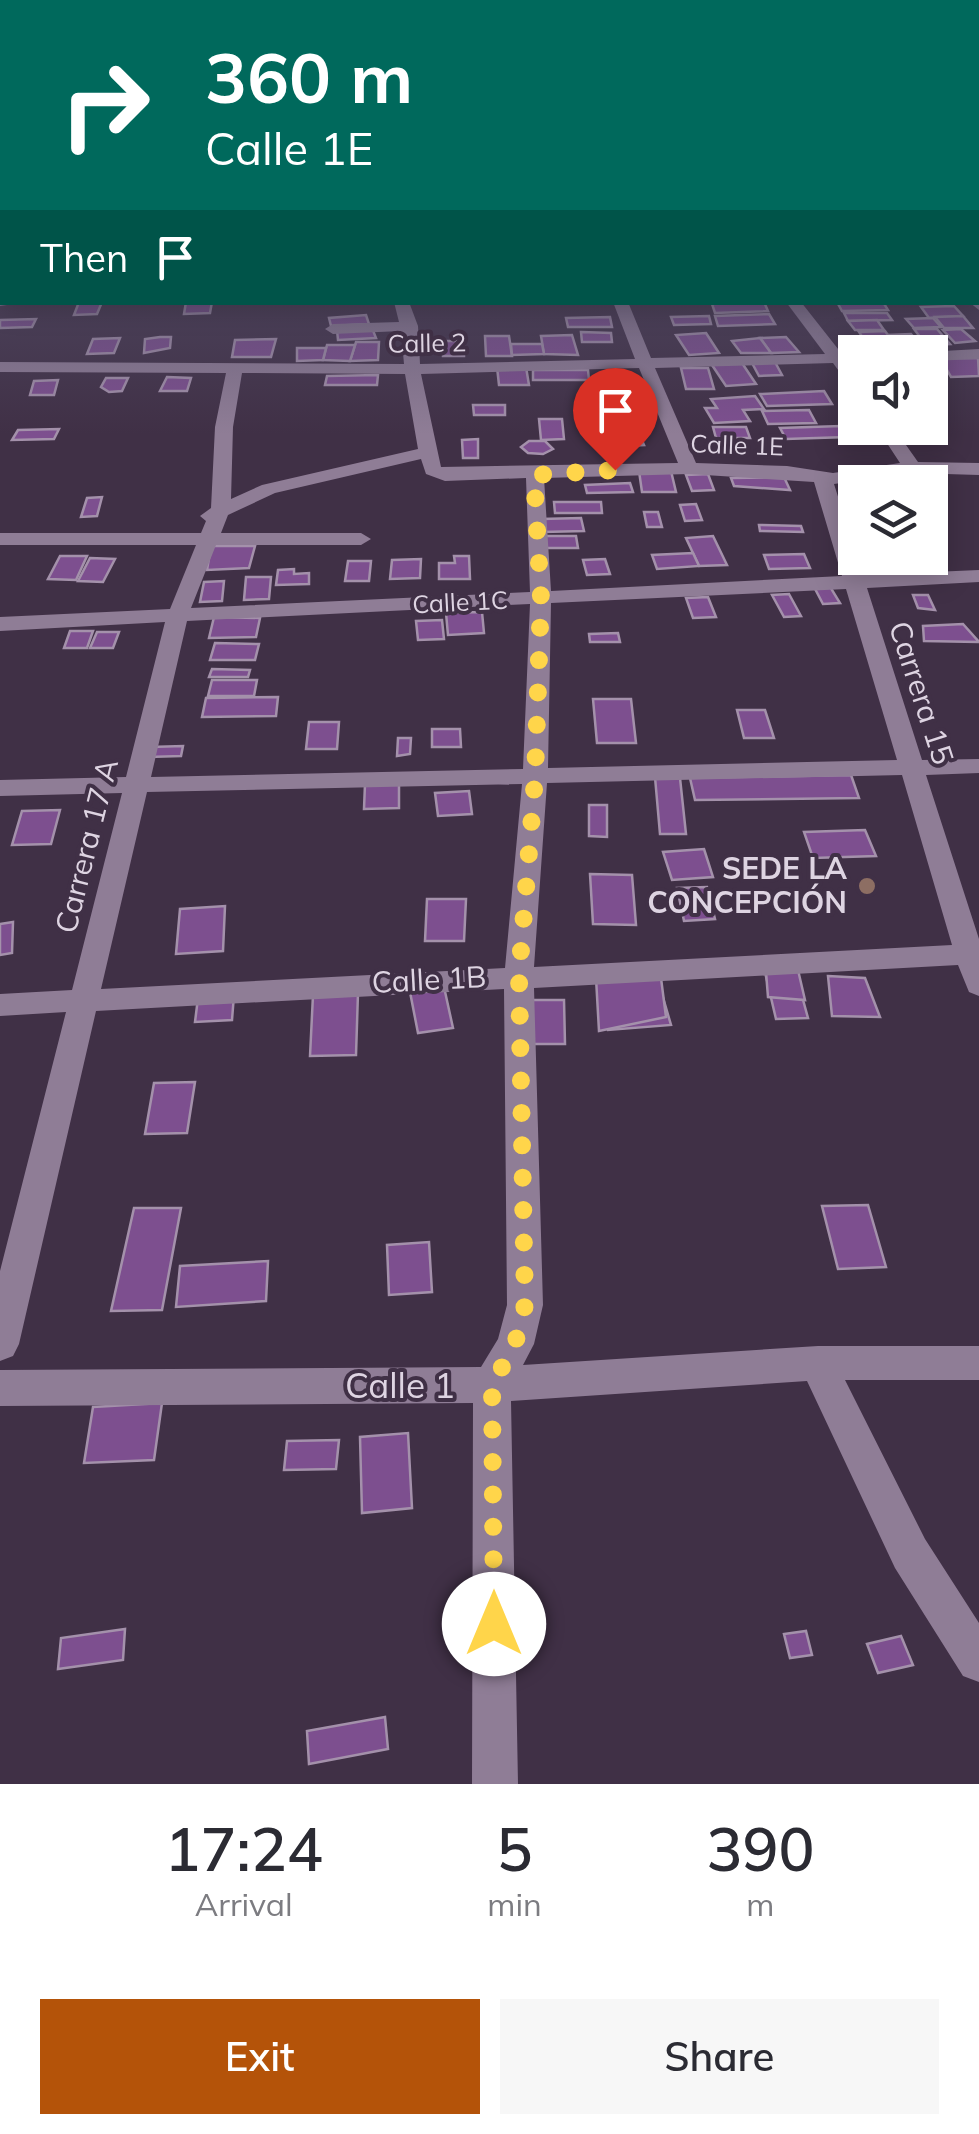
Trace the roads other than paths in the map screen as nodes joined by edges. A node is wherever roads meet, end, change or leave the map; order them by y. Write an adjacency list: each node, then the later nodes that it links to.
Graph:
1 (402, 305): 4 (street)
2 (621, 305): 10 (street)
3 (796, 305): 6 (street)
4 (410, 326): 5 (street); 13 (street)
5 (333, 329)
6 (838, 348)
7 (979, 354): 8 (street)
8 (948, 355)
9 (838, 358): 10 (street, Calle 2)
10 (648, 364): 13 (street, Calle 2); 15 (street)
11 (0, 367): 12 (street, Calle 2)
12 (235, 367): 13 (street, Calle 2); 21 (street, Carrera 17 A)
13 (412, 368): 14 (street)
14 (430, 461): 18 (street, Calle 1E); 21 (street, Calle 1E)
15 (689, 468): 18 (street, Calle 1E); 19 (street, Calle 1E)
16 (948, 468): 17 (street, Calle 1E)
17 (979, 469)
18 (534, 475): 28 (street)
19 (822, 478): 20 (street, Calle 1E); 27 (street, Carrera 15)
20 (838, 478)
21 (221, 509): 24 (street, Calle 1E); 25 (street, Carrera 17 A)
22 (0, 539): 24 (street)
23 (361, 540): 25 (street)
24 (170, 542): 25 (street)
25 (206, 542): 29 (street, Carrera 17 A)
26 (979, 576): 27 (street, Calle 1C)
27 (851, 582): 28 (street, Calle 1C); 32 (street, Carrera 15)
28 (541, 598): 29 (street, Calle 1C); 33 (street)
29 (178, 615): 30 (street, Calle 1C); 34 (street, Carrera 17 A)
30 (0, 624)
31 (979, 766): 32 (street)
32 (911, 767): 33 (street); 36 (street, Carrera 15)
33 (535, 778): 34 (street); 37 (street)
34 (135, 786): 35 (street); 39 (street, Carrera 17 A)
35 (0, 788)
36 (974, 955): 37 (street, Calle 1B); 38 (street, Carrera 15)
37 (519, 975): 39 (street, Calle 1B); 44 (street)
38 (979, 984)
39 (82, 1000): 40 (street, Calle 1B); 41 (street, Carrera 17 A)
40 (0, 1005)
41 (0, 1344)
42 (979, 1363): 43 (street, Calle 1)
43 (818, 1364): 44 (street, Calle 1); 46 (street)
44 (492, 1385): 45 (street, Calle 1); 47 (street)
45 (0, 1388)
46 (979, 1660)
47 (495, 1784)

